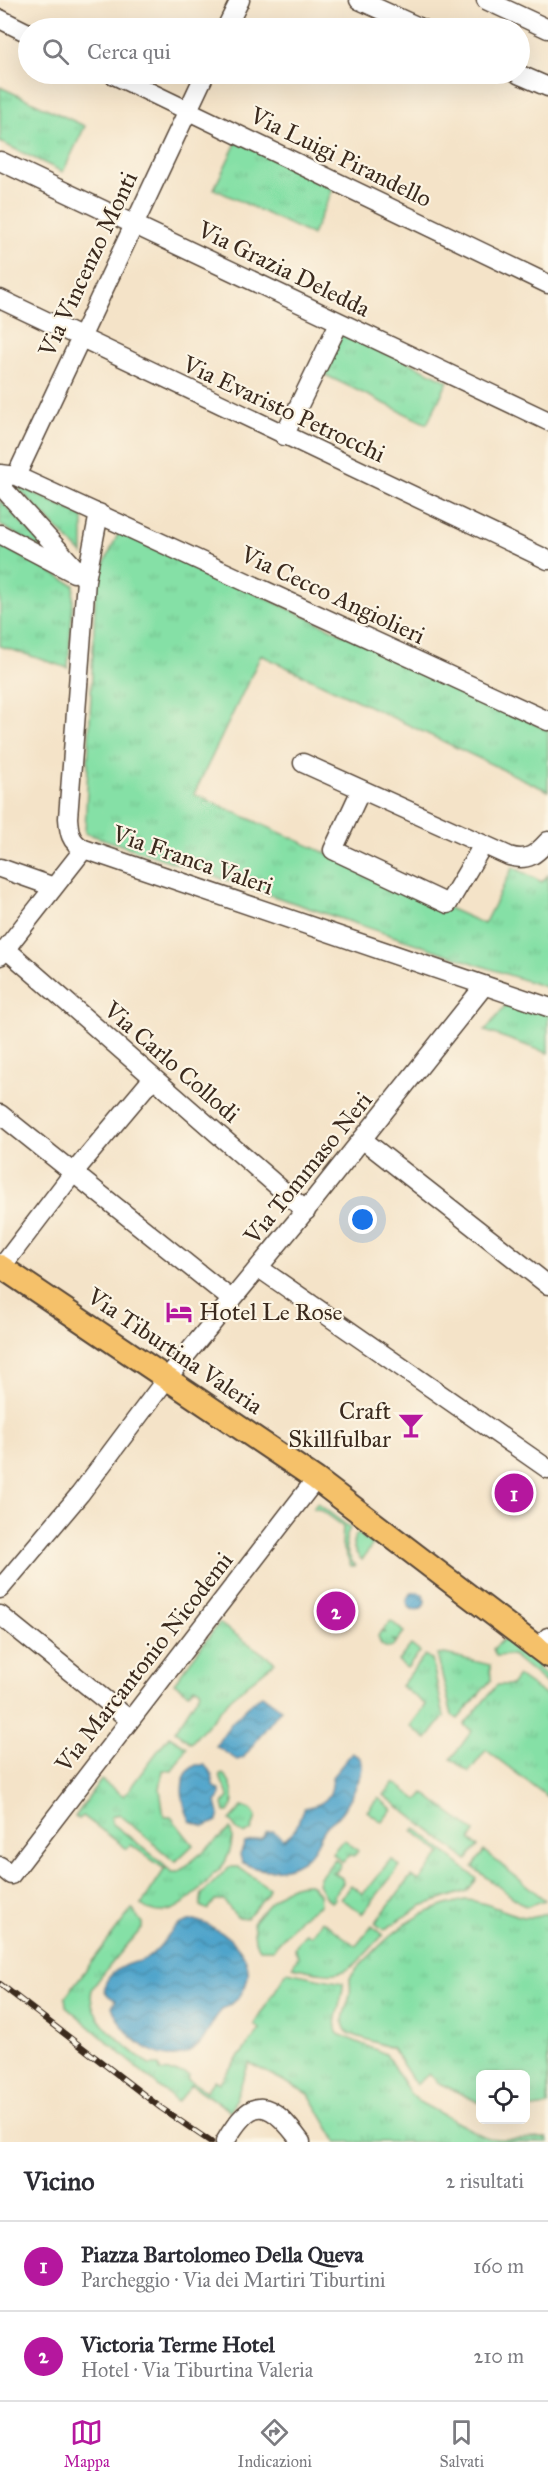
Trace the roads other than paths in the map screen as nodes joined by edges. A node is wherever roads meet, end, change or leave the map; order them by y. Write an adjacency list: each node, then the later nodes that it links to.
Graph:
1 (240, 0): 4 (street)
2 (359, 0): 5 (street)
3 (486, 0): 6 (street)
4 (231, 18)
5 (399, 18)
6 (524, 18)
7 (0, 19): 9 (street)
8 (530, 21): 10 (street)
9 (18, 28)
10 (548, 29)
11 (530, 79): 14 (street)
12 (133, 84): 15 (street, Via Luigi Pirandello)
13 (200, 84): 15 (street, Via Vincenzo Monti)
14 (548, 87)
15 (188, 110): 17 (street, Via Vincenzo Monti); 18 (street, Via Luigi Pirandello)
16 (0, 161): 17 (street, Via Grazia Deledda)
17 (133, 223): 20 (street, Via Grazia Deledda); 21 (street, Via Vincenzo Monti)
18 (548, 284)
19 (0, 299): 21 (street, Via Evaristo Petrocchi)
20 (339, 323): 22 (street, Via Grazia Deledda); 23 (street)
21 (81, 338): 23 (street, Via Evaristo Petrocchi); 24 (street, Via Vincenzo Monti)
22 (548, 421)
23 (284, 435): 27 (street, Via Evaristo Petrocchi)
24 (5, 478): 25 (street, Via Cecco Angiolieri); 28 (street)
25 (99, 513): 28 (street, Via Franca Valeri); 29 (street, Via Cecco Angiolieri)
26 (0, 534): 28 (street)
27 (548, 560)
28 (86, 580): 32 (street, Via Franca Valeri)
29 (548, 721)
30 (303, 763): 31 (street)
31 (362, 790): 34 (street); 34 (street)
32 (68, 818): 35 (street, Via Franca Valeri); 37 (street)
33 (548, 841): 34 (street)
34 (483, 845)
35 (84, 849): 37 (street); 39 (street, Via Franca Valeri)
36 (0, 868): 37 (street)
37 (58, 880): 38 (street)
38 (3, 953): 41 (street, Via Carlo Collodi)
39 (484, 986): 40 (street, Via Franca Valeri); 43 (street, Via Tommaso Neri)
40 (548, 1007)
41 (153, 1078): 44 (street); 45 (street, Via Carlo Collodi)
42 (0, 1114): 44 (street)
43 (362, 1139): 45 (street, Via Tommaso Neri); 48 (street)
44 (74, 1172): 46 (street); 49 (street)
45 (306, 1211): 47 (street, Via Tommaso Neri)
46 (1, 1267): 50 (main road, Via Tiburtina Valeria)
47 (259, 1268): 49 (street, Via Tommaso Neri); 51 (street)
48 (548, 1285)
49 (232, 1300): 50 (street, Via Tommaso Neri)
50 (167, 1378): 52 (main road, Via Tiburtina Valeria); 53 (street, Via Tommaso Neri)
51 (547, 1466)
52 (316, 1479): 55 (main road, Via Tiburtina Valeria); 56 (street, Via Marcantonio Nicodemi)
53 (0, 1589)
54 (0, 1615): 56 (street)
55 (545, 1647)
56 (130, 1720): 57 (street, Via Marcantonio Nicodemi)
57 (6, 1871)
58 (225, 2142): 59 (street)
59 (301, 2142)

